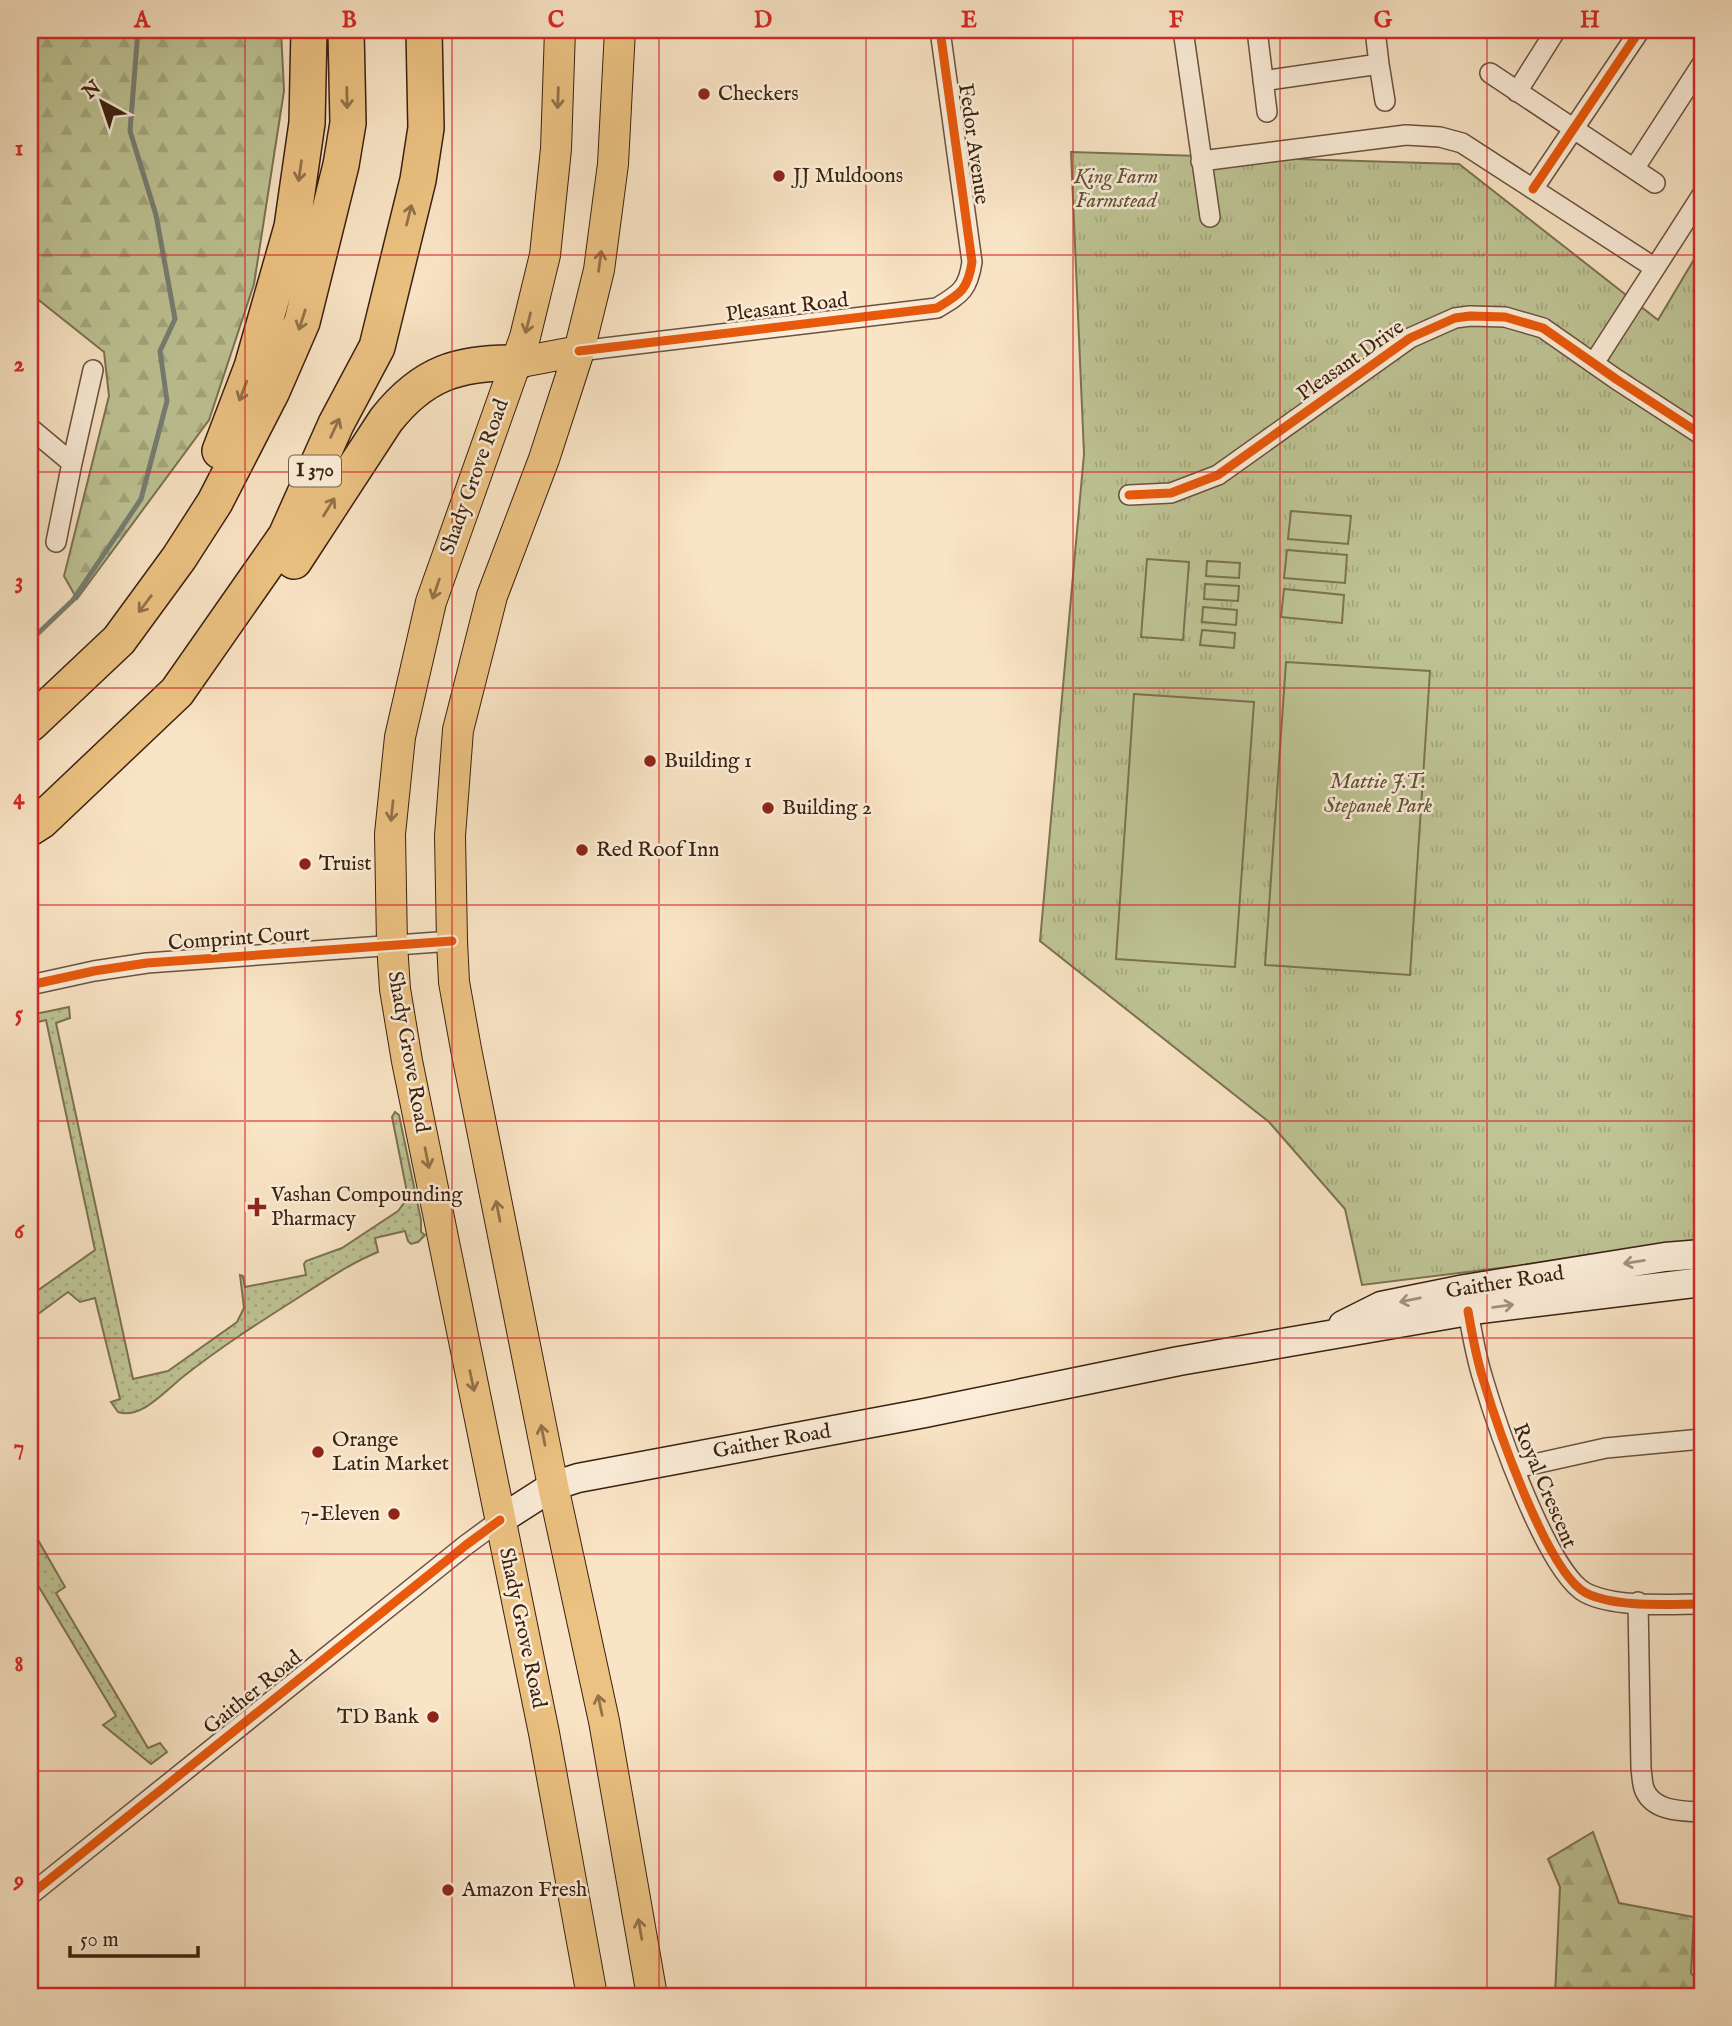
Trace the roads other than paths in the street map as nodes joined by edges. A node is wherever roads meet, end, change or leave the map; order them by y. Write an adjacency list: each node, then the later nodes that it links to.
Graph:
1 (309, 30): 37 (highway, one-way to 37)
2 (346, 30): 37 (highway, one-way to 37)
3 (424, 30): 39 (highway, I 370, one-way to 3)
4 (559, 30): 29 (main road, Shady Grove Road, one-way to 29)
5 (620, 30): 28 (main road, one-way to 5)
6 (940, 30): 26 (street, Fedor Avenue)
7 (1183, 30): 20 (street)
8 (1257, 30): 15 (street)
9 (1375, 30): 12 (street)
10 (1556, 30): 16 (street)
11 (1640, 30): 19 (street)
12 (1379, 64): 15 (street); 17 (street)
13 (1702, 64): 21 (street)
14 (1490, 73): 16 (street)
15 (1263, 81): 18 (street)
16 (1517, 92): 19 (street)
17 (1385, 101)
18 (1267, 112)
19 (1573, 129): 21 (street); 23 (street)
20 (1200, 161): 23 (street); 25 (street)
21 (1634, 169): 22 (street)
22 (1655, 183)
23 (1533, 189): 27 (street)
24 (1702, 195): 27 (street)
25 (1210, 218)
26 (971, 262): 28 (street, Pleasant Road)
27 (1656, 268): 30 (street)
28 (579, 351): 29 (main road, Pleasant Road); 41 (main road)
29 (516, 363): 40 (highway, one-way to 29); 42 (main road, Shady Grove Road, one-way to 42)
30 (1594, 363): 33 (street, Pleasant Drive); 35 (street, Pleasant Drive)
31 (93, 370): 34 (street)
32 (30, 429): 34 (street)
33 (1702, 435)
34 (72, 463): 36 (street)
35 (1129, 495)
36 (56, 542)
37 (179, 558): 38 (highway, one-way to 38)
38 (30, 724)
39 (30, 828)
40 (30, 852)
41 (452, 941): 42 (street, Comprint Court); 50 (main road, one-way to 41)
42 (392, 944): 43 (street, Comprint Court); 51 (main road, Shady Grove Road, one-way to 51)
43 (30, 985)
44 (1702, 1254): 47 (main road, Gaither Road, one-way to 47)
45 (1702, 1282): 46 (main road, Gaither Road, one-way to 45)
46 (1468, 1311): 47 (main road, Gaither Road); 49 (street, Royal Crescent)
47 (1316, 1339): 50 (main road, Gaither Road)
48 (1702, 1439): 49 (street)
49 (1516, 1468): 52 (street, Royal Crescent)
50 (553, 1486): 51 (main road, Gaither Road); 57 (main road, one-way to 50)
51 (500, 1520): 55 (street, Gaither Road); 56 (main road, Shady Grove Road)
52 (1638, 1602): 53 (street, Royal Crescent); 54 (street)
53 (1702, 1604)
54 (1702, 1812)
55 (30, 1895)
56 (592, 1996)
57 (652, 1996)

